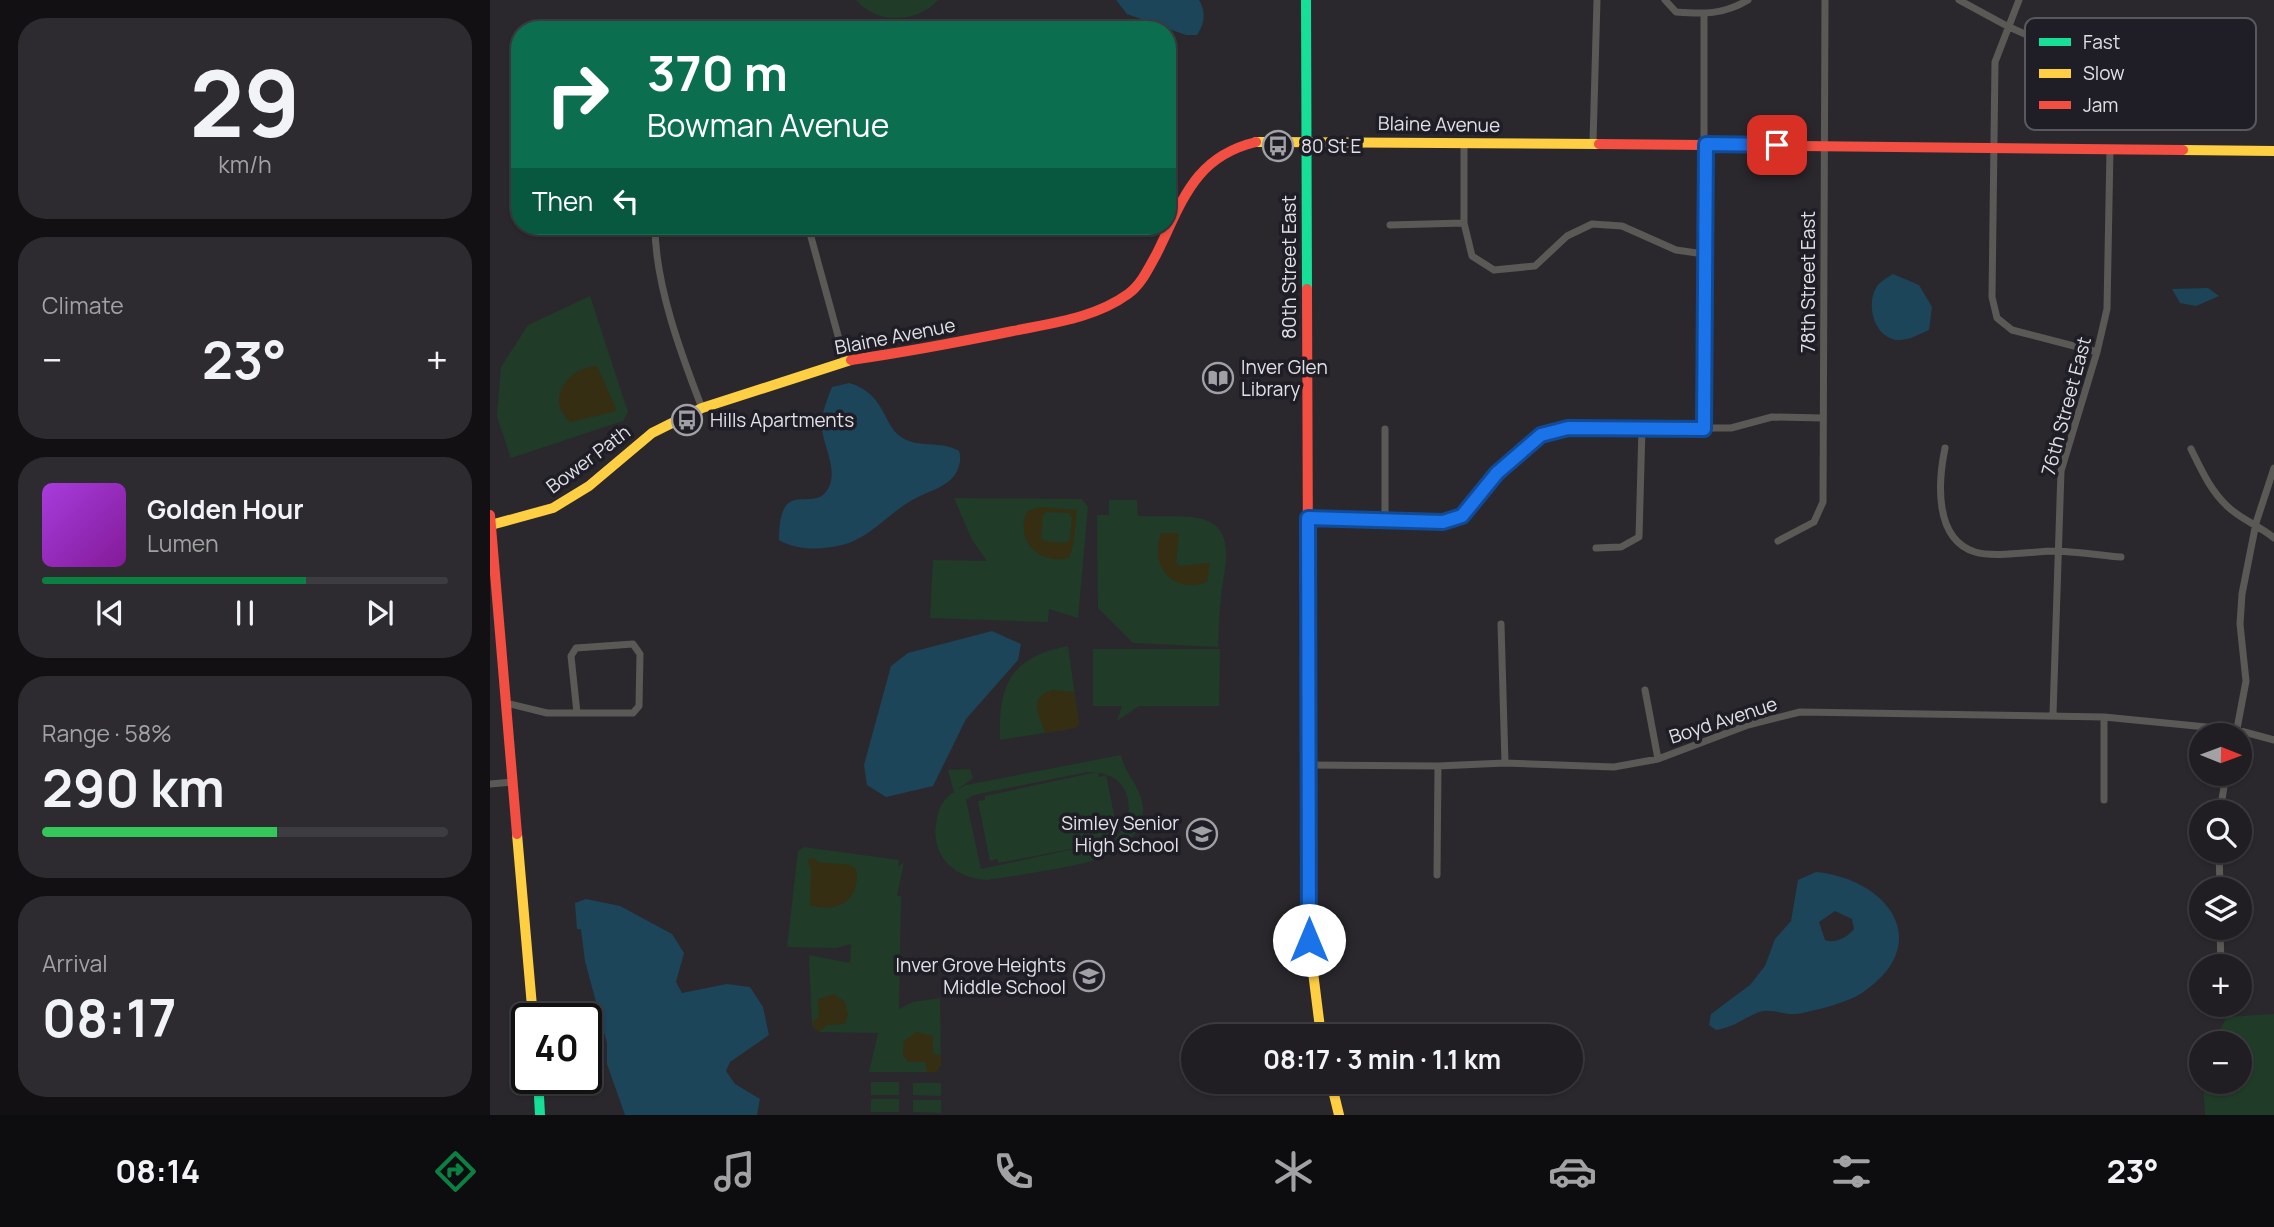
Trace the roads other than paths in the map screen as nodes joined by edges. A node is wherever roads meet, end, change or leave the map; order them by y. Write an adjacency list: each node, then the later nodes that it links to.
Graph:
1 (1306, 0): 11 (street, 80th Street East)
2 (1597, 0): 13 (street)
3 (1665, 0): 8 (street)
4 (1748, 0): 8 (street)
5 (1825, 0): 15 (street, 78th Street East)
6 (1959, 0): 9 (street)
7 (2019, 0): 9 (street)
8 (1704, 14): 14 (street)
9 (2007, 26): 10 (street); 16 (street)
10 (2025, 34)
11 (1306, 140): 12 (street, Blaine Avenue); 19 (street, Blaine Avenue); 36 (street, 80th Street East)
12 (1464, 142): 13 (street, Blaine Avenue); 20 (street)
13 (1593, 142): 14 (street, Blaine Avenue)
14 (1706, 144): 15 (street, Blaine Avenue); 25 (street)
15 (1824, 145): 16 (street, Blaine Avenue); 29 (street, 78th Street East)
16 (1993, 147): 17 (street, Blaine Avenue); 26 (street)
17 (2110, 149): 18 (street, Blaine Avenue); 26 (street, 76th Street East)
18 (2274, 151)
19 (1176, 215)
20 (1464, 223): 21 (street); 25 (street)
21 (1390, 225)
22 (655, 235): 28 (street)
23 (813, 235): 27 (street)
24 (1166, 235): 27 (street, Blaine Avenue)
25 (1704, 254): 32 (street)
26 (2097, 352): 43 (street, 76th Street East)
27 (845, 361): 28 (street, Blaine Avenue)
28 (702, 408): 38 (street, Bower Path)
29 (1823, 418): 32 (street); 41 (street, 78th Street East)
30 (1642, 428): 32 (street); 37 (street); 42 (street)
31 (1385, 429): 37 (street)
32 (1704, 429)
33 (1945, 448): 43 (street)
34 (2191, 449): 39 (street)
35 (2274, 468): 39 (street)
36 (1308, 518): 37 (street); 57 (street, 80th Street East)
37 (1385, 520)
38 (490, 522): 47 (street)
39 (2256, 523): 40 (street); 51 (street)
40 (2274, 538)
41 (1778, 541)
42 (1596, 548)
43 (2057, 551): 44 (street); 49 (street, 76th Street East)
44 (2121, 557)
45 (1501, 624): 56 (street)
46 (1645, 690): 55 (street)
47 (506, 703): 48 (street); 59 (street)
48 (577, 713): 48 (street)
49 (2053, 714): 50 (street, Boyd Avenue); 55 (street, Boyd Avenue)
50 (2104, 717): 52 (street, Boyd Avenue); 61 (street)
51 (2239, 723)
52 (2189, 727)
53 (2252, 736): 54 (street, Boyd Avenue)
54 (2274, 740)
55 (1658, 759): 56 (street, Boyd Avenue)
56 (1504, 763): 58 (street, Boyd Avenue)
57 (1307, 765): 58 (street, Boyd Avenue); 64 (street, 80th Street East)
58 (1438, 766): 62 (street)
59 (513, 782): 60 (street); 63 (street)
60 (490, 784)
61 (2104, 800)
62 (1437, 875)
63 (532, 1003)
64 (1320, 1024)
65 (539, 1094): 67 (street)
66 (1334, 1094): 68 (street)
67 (540, 1115)
68 (1339, 1115)

